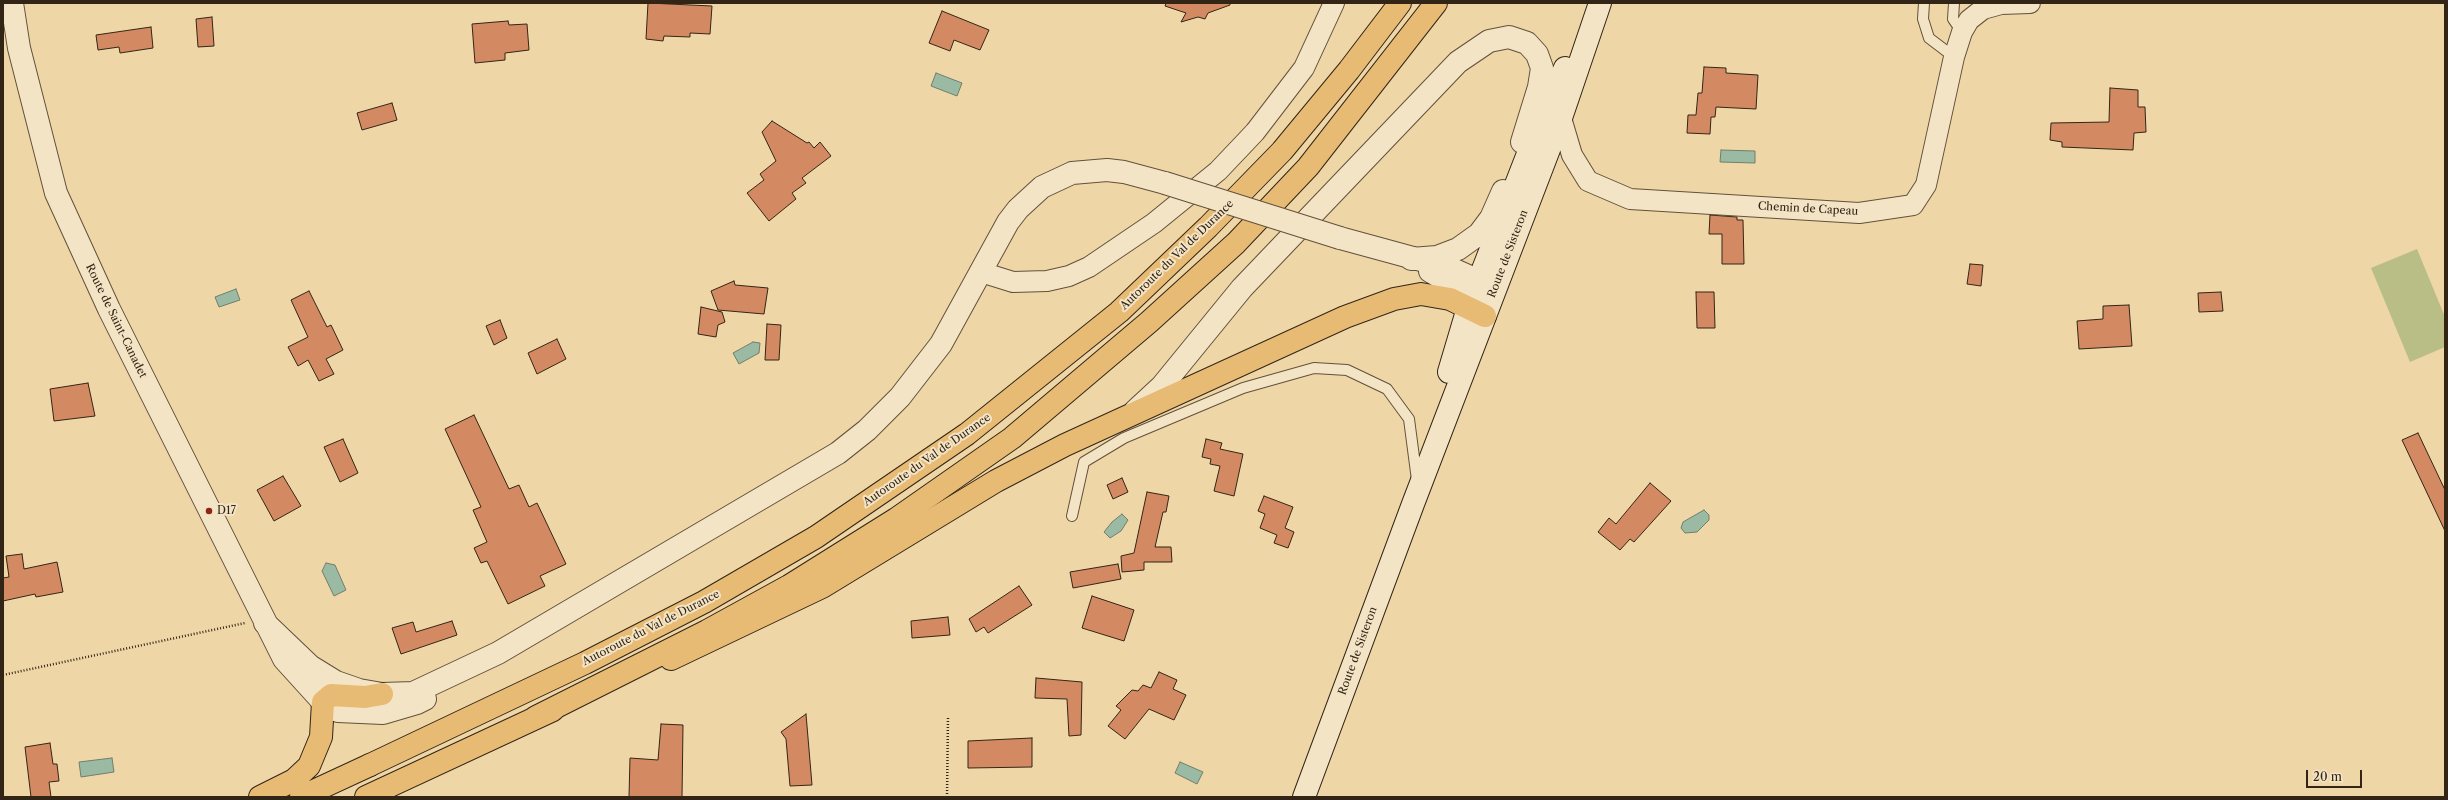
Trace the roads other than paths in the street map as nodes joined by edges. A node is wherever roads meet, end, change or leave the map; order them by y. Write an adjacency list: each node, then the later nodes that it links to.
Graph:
1 (12, 3): 19 (street, Route de Saint-Canadet)
2 (1334, 3): 14 (street)
3 (1400, 3): 25 (highway, Autoroute du Val de Durance)
4 (1436, 3): 23 (highway)
5 (1596, 3): 15 (street, Route de Sisteron)
6 (1600, 3): 12 (street, Route de Sisteron)
7 (1924, 3): 11 (lane)
8 (1954, 3): 10 (lane)
9 (2030, 3): 10 (street, Chemin de Capeau)
10 (1962, 32): 11 (street, Chemin de Capeau)
11 (1954, 57): 12 (street, Chemin de Capeau)
12 (1561, 118): 15 (street, Route de Sisteron)
13 (1411, 259): 14 (street, bridge); 15 (street); 16 (street)
14 (981, 272): 20 (street)
15 (1482, 299): 16 (highway); 17 (street, Route de Sisteron)
16 (1134, 412): 23 (highway)
17 (1415, 494): 18 (lane); 27 (street, Route de Sisteron)
18 (1072, 516)
19 (263, 619): 21 (street); 22 (street, Route de Saint-Canadet)
20 (498, 653): 21 (street); 22 (street)
21 (382, 694): 22 (highway)
22 (323, 702): 24 (highway)
23 (536, 717): 26 (highway)
24 (260, 797)
25 (302, 797)
26 (366, 797)
27 (1304, 797)

